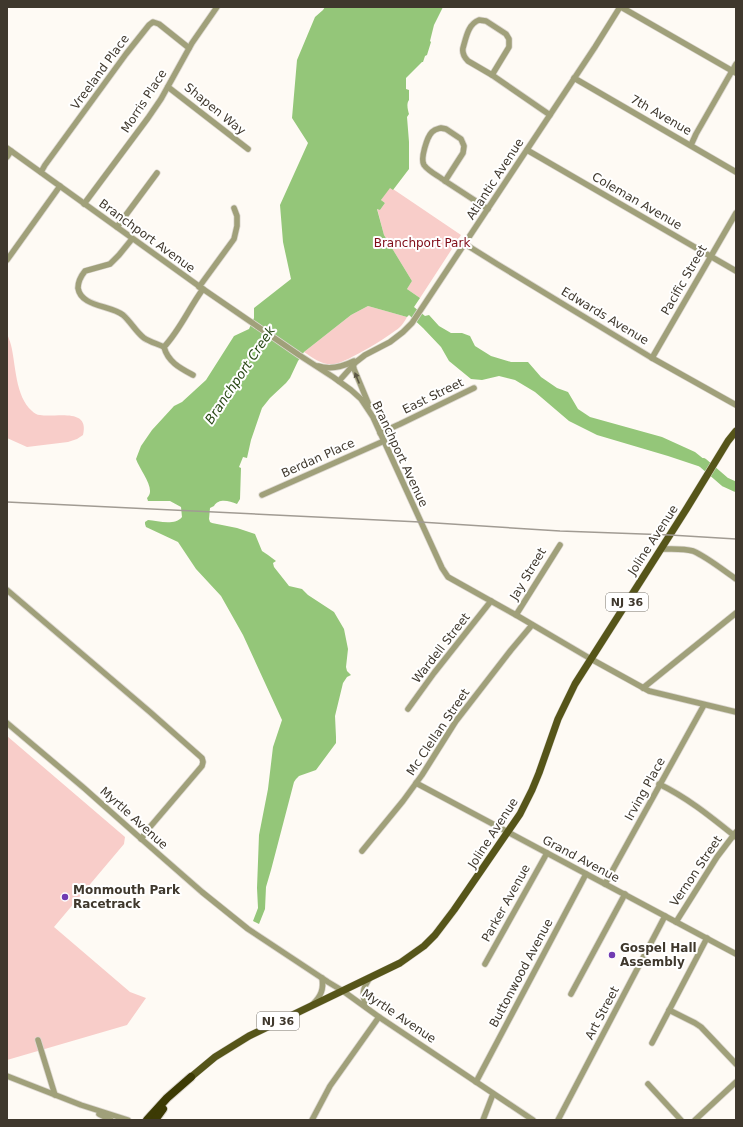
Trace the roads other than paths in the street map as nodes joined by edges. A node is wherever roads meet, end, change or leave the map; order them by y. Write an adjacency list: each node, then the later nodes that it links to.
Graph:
1 (217, 7): 3 (street, Morris Place)
2 (620, 7): 5 (street); 7 (street, Atlantic Avenue)
3 (189, 48): 8 (street, Morris Place); 15 (street, Vreeland Place)
4 (736, 64): 5 (street)
5 (734, 72): 10 (street)
6 (492, 75): 6 (street); 9 (street)
7 (574, 78): 9 (street, Atlantic Avenue); 10 (street, 7th Avenue)
8 (168, 87): 11 (street, Shapen Way); 20 (street, Morris Place)
9 (550, 115): 13 (street, Atlantic Avenue)
10 (690, 145): 16 (street, 7th Avenue)
11 (248, 149)
12 (9, 150): 14 (street); 15 (street, Branchport Avenue)
13 (527, 150): 22 (street, Atlantic Avenue); 27 (street, Coleman Avenue)
14 (7, 157)
15 (41, 172): 19 (street, Branchport Avenue)
16 (736, 172)
17 (157, 173): 24 (street)
18 (445, 181): 18 (street); 22 (street)
19 (60, 186): 20 (street, Branchport Avenue); 28 (street)
20 (84, 204): 24 (street, Branchport Avenue)
21 (234, 208): 30 (street)
22 (488, 209): 26 (street, Atlantic Avenue)
23 (736, 213): 27 (street, Pacific Street)
24 (117, 227): 25 (street, Branchport Avenue)
25 (132, 238): 30 (street, Branchport Avenue); 31 (street)
26 (465, 244): 32 (street, Atlantic Avenue); 33 (street, Edwards Avenue)
27 (711, 256): 29 (street, Coleman Avenue); 33 (street, Pacific Street)
28 (7, 260)
29 (736, 271)
30 (201, 288): 31 (street); 34 (street, Branchport Avenue)
31 (164, 347): 36 (street)
32 (365, 355): 34 (street); 35 (street, Atlantic Avenue)
33 (652, 358): 39 (street, Edwards Avenue)
34 (311, 363): 37 (street, Branchport Avenue)
35 (353, 364): 37 (street, Atlantic Avenue); 40 (street, one-way to 35)
36 (192, 376)
37 (339, 381): 40 (street, Branchport Avenue)
38 (474, 388): 42 (street, East Street)
39 (736, 404)
40 (373, 417): 42 (street, Branchport Avenue)
41 (736, 431): 46 (main road, Joline Avenue / NJ 36)
42 (380, 432): 43 (street, Branchport Avenue)
43 (384, 441): 44 (street, Berdan Place); 49 (street, Branchport Avenue)
44 (262, 495)
45 (560, 545): 51 (street, Jay Street)
46 (661, 549): 47 (street); 53 (main road, Joline Avenue / NJ 36)
47 (736, 579)
48 (7, 590): 63 (street)
49 (491, 602): 51 (street, Branchport Avenue); 56 (street, Wardell Street)
50 (736, 613): 54 (street)
51 (516, 615): 52 (street, Branchport Avenue)
52 (532, 625): 53 (street, Branchport Avenue); 59 (street, Mc Clellan Street)
53 (591, 659): 54 (street, Branchport Avenue); 61 (main road, Joline Avenue / NJ 36)
54 (643, 688): 55 (street, Branchport Avenue)
55 (704, 704): 57 (street, Branchport Avenue); 60 (street, Irving Place)
56 (408, 709)
57 (736, 712)
58 (7, 723): 63 (street, Myrtle Avenue)
59 (416, 783): 61 (street, Grand Avenue); 64 (street, Mc Clellan Street)
60 (660, 784): 62 (street); 67 (street, Irving Place)
61 (508, 832): 65 (street, Grand Avenue); 74 (main road, Joline Avenue / NJ 36)
62 (735, 835): 70 (street, Vernon Street)
63 (141, 839): 75 (street, Myrtle Avenue)
64 (362, 851)
65 (547, 853): 66 (street, Grand Avenue); 73 (street, Parker Avenue)
66 (586, 874): 67 (street, Grand Avenue); 87 (street, Buttonwood Avenue)
67 (605, 884): 68 (street, Grand Avenue)
68 (625, 894): 69 (street, Grand Avenue); 77 (street)
69 (665, 916): 70 (street, Grand Avenue); 100 (street, Art Street)
70 (676, 922): 71 (street, Grand Avenue)
71 (707, 938): 72 (street, Grand Avenue); 80 (street)
72 (736, 954)
73 (485, 964)
74 (371, 977): 76 (main road, Joline Avenue / NJ 36); 79 (street)
75 (322, 978): 76 (street, Myrtle Avenue); 78 (street)
76 (343, 990): 78 (main road, Joline Avenue / NJ 36); 79 (street, Myrtle Avenue)
77 (571, 994)
78 (312, 1004): 86 (main road, Joline Avenue / NJ 36)
79 (366, 1007): 81 (street, Myrtle Avenue)
80 (669, 1010): 83 (street); 84 (street)
81 (379, 1016): 87 (street, Myrtle Avenue); 97 (street)
82 (38, 1040): 91 (street)
83 (652, 1043)
84 (736, 1064)
85 (7, 1076): 91 (street)
86 (191, 1077): 95 (highway, NJ 36); 96 (highway, NJ 36)
87 (476, 1082): 90 (street, Myrtle Avenue)
88 (736, 1082): 102 (street)
89 (648, 1084): 101 (street)
90 (493, 1094): 98 (street); 99 (street, Myrtle Avenue)
91 (58, 1097): 92 (street)
92 (80, 1105): 93 (street); 94 (street)
93 (111, 1120)
94 (128, 1120)
95 (147, 1120)
96 (155, 1120)
97 (312, 1120)
98 (483, 1120)
99 (533, 1120)
100 (558, 1120)
101 (681, 1120)
102 (695, 1120)

